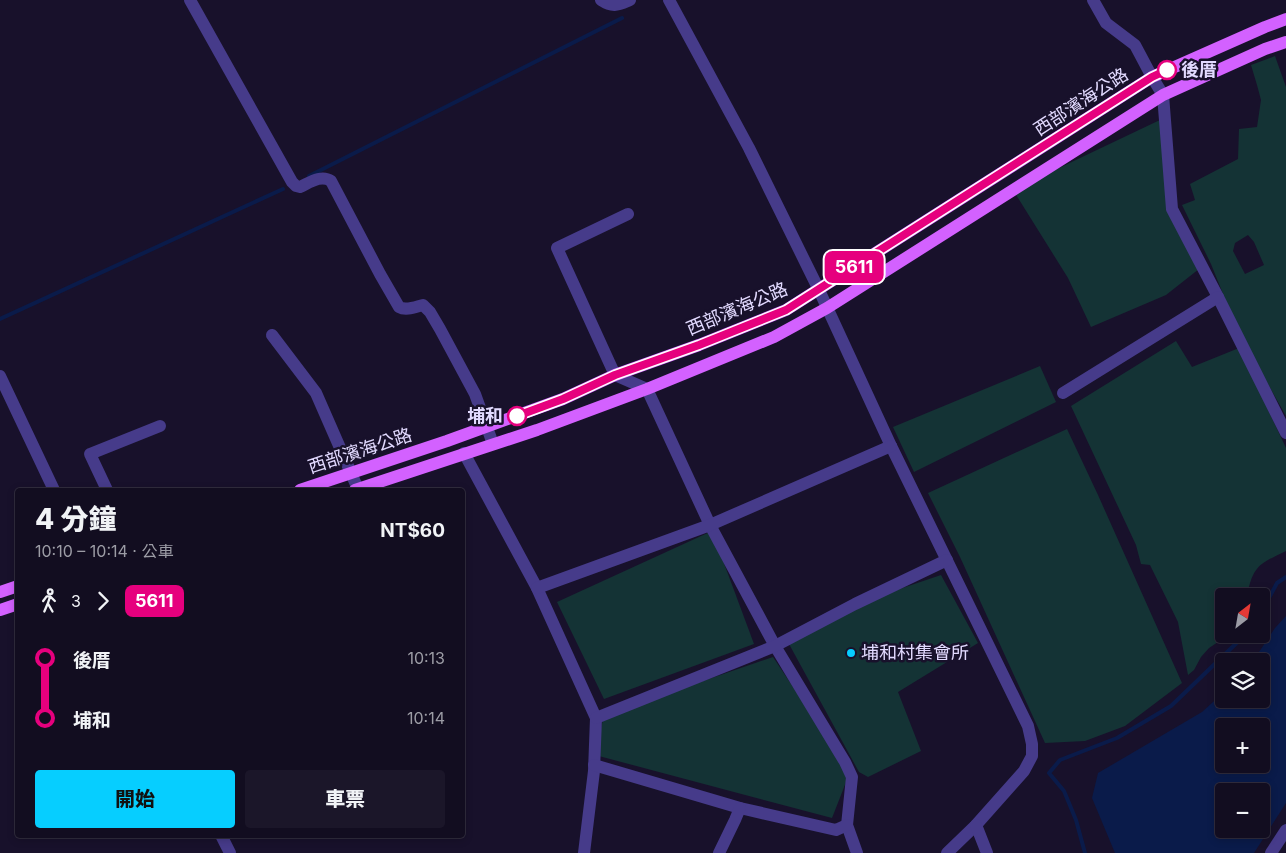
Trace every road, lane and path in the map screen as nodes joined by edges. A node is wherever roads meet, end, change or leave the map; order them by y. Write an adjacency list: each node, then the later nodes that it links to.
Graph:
1 (190, 0): 20 (street)
2 (601, 0): 3 (street)
3 (630, 0)
4 (669, 0): 11 (street)
5 (1093, 0): 8 (street)
6 (1286, 19): 8 (main road, 西部濱海公路)
7 (1286, 42): 9 (main road, 西部濱海公路)
8 (1152, 77): 9 (street); 11 (main road, 西部濱海公路)
9 (1163, 94): 12 (street); 13 (main road, 西部濱海公路)
10 (628, 214): 15 (street)
11 (819, 290): 13 (street); 15 (main road, 西部濱海公路)
12 (1218, 297): 18 (street); 21 (street)
13 (827, 308): 17 (main road, 西部濱海公路); 23 (street)
14 (272, 336): 25 (street)
15 (615, 375): 17 (street); 20 (main road, 西部濱海公路)
16 (0, 376): 26 (street)
17 (647, 389): 22 (main road, 西部濱海公路); 31 (street)
18 (1063, 393)
19 (160, 426): 27 (street)
20 (486, 427): 22 (street); 25 (main road, 西部濱海公路)
21 (1286, 434)
22 (493, 444): 24 (main road, 西部濱海公路)
23 (891, 446): 31 (street); 32 (street)
24 (464, 453): 30 (main road, 西部濱海公路); 34 (street)
25 (351, 472): 28 (main road, 西部濱海公路); 29 (street)
26 (53, 488)
27 (106, 488)
28 (306, 488)
29 (356, 488)
30 (359, 488)
31 (710, 524): 34 (street); 38 (street)
32 (947, 560): 38 (street); 42 (street)
33 (15, 587): 35 (main road)
34 (537, 588): 39 (street)
35 (0, 592)
36 (15, 605): 37 (main road)
37 (0, 610)
38 (775, 646): 39 (street); 43 (street)
39 (596, 718): 40 (street)
40 (594, 765): 41 (street); 47 (street)
41 (740, 808): 43 (street); 48 (street)
42 (976, 824): 50 (street); 51 (street)
43 (847, 825): 49 (street)
44 (1286, 830): 52 (street)
45 (222, 838): 46 (street)
46 (230, 853)
47 (584, 853)
48 (719, 853)
49 (857, 853)
50 (946, 853)
51 (987, 853)
52 (1271, 853)

